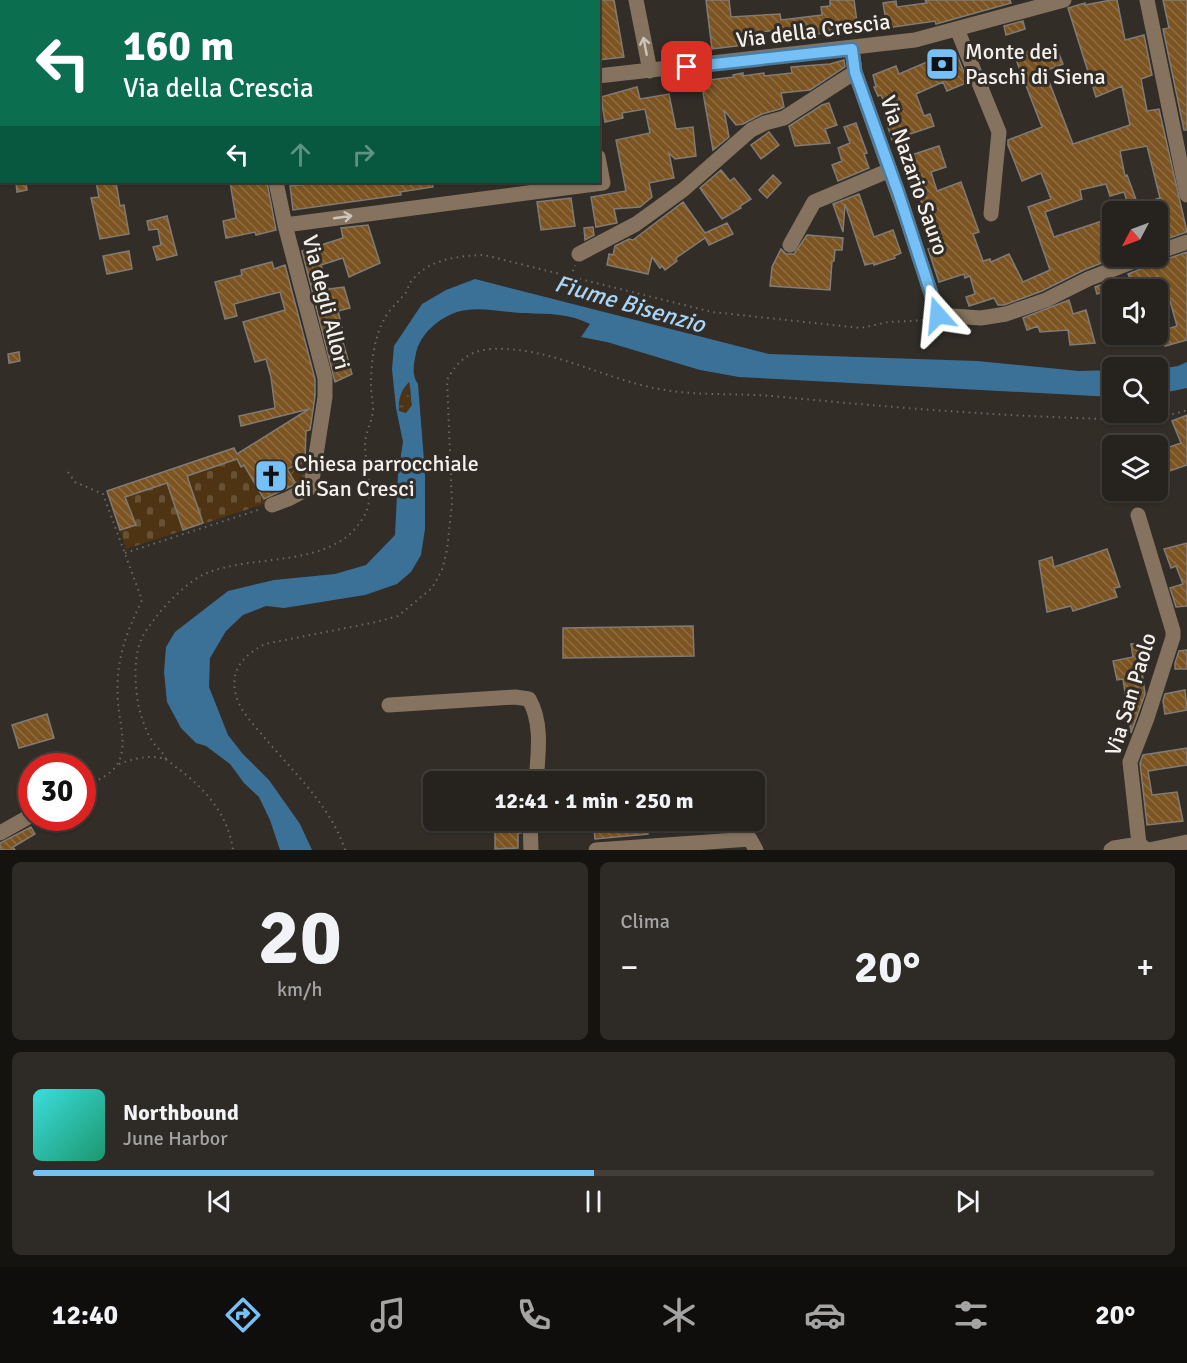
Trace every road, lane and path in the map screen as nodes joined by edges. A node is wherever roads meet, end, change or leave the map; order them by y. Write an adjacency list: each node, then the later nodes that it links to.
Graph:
1 (636, 0): 6 (street, one-way to 1)
2 (1064, 0): 4 (street, Via della Crescia)
3 (1147, 0): 12 (street)
4 (957, 29): 5 (street, Via della Crescia); 13 (street)
5 (852, 49): 6 (street, Via della Crescia); 7 (street, Via Nazario Sauro)
6 (651, 71): 8 (street, Via della Crescia)
7 (855, 72): 10 (street, Via Nazario Sauro); 18 (street)
8 (600, 76)
9 (600, 167): 14 (street, one-way to 9)
10 (890, 170): 16 (street); 20 (street, Via Nazario Sauro)
11 (276, 183): 14 (street, Via degli Allori)
12 (1187, 195)
13 (991, 214)
14 (285, 225): 23 (street, Via degli Allori)
15 (1187, 242): 17 (street)
16 (790, 245)
17 (1168, 249)
18 (579, 254)
19 (1119, 267): 20 (street)
20 (938, 315): 27 (path)
21 (1187, 410): 37 (path)
22 (68, 472): 25 (path)
23 (272, 505): 25 (path)
24 (1138, 515): 35 (street, Via San Paolo)
25 (125, 553): 28 (path)
26 (389, 705): 29 (street)
27 (166, 759): 28 (path); 36 (path)
28 (118, 765): 30 (path)
29 (536, 771)
30 (96, 780)
31 (18, 823): 33 (street)
32 (530, 831): 38 (street)
33 (0, 833)
34 (1187, 842): 35 (street)
35 (1145, 848): 41 (street)
36 (233, 850)
37 (345, 850)
38 (531, 850)
39 (596, 850): 40 (street)
40 (756, 850)
41 (1111, 850)

